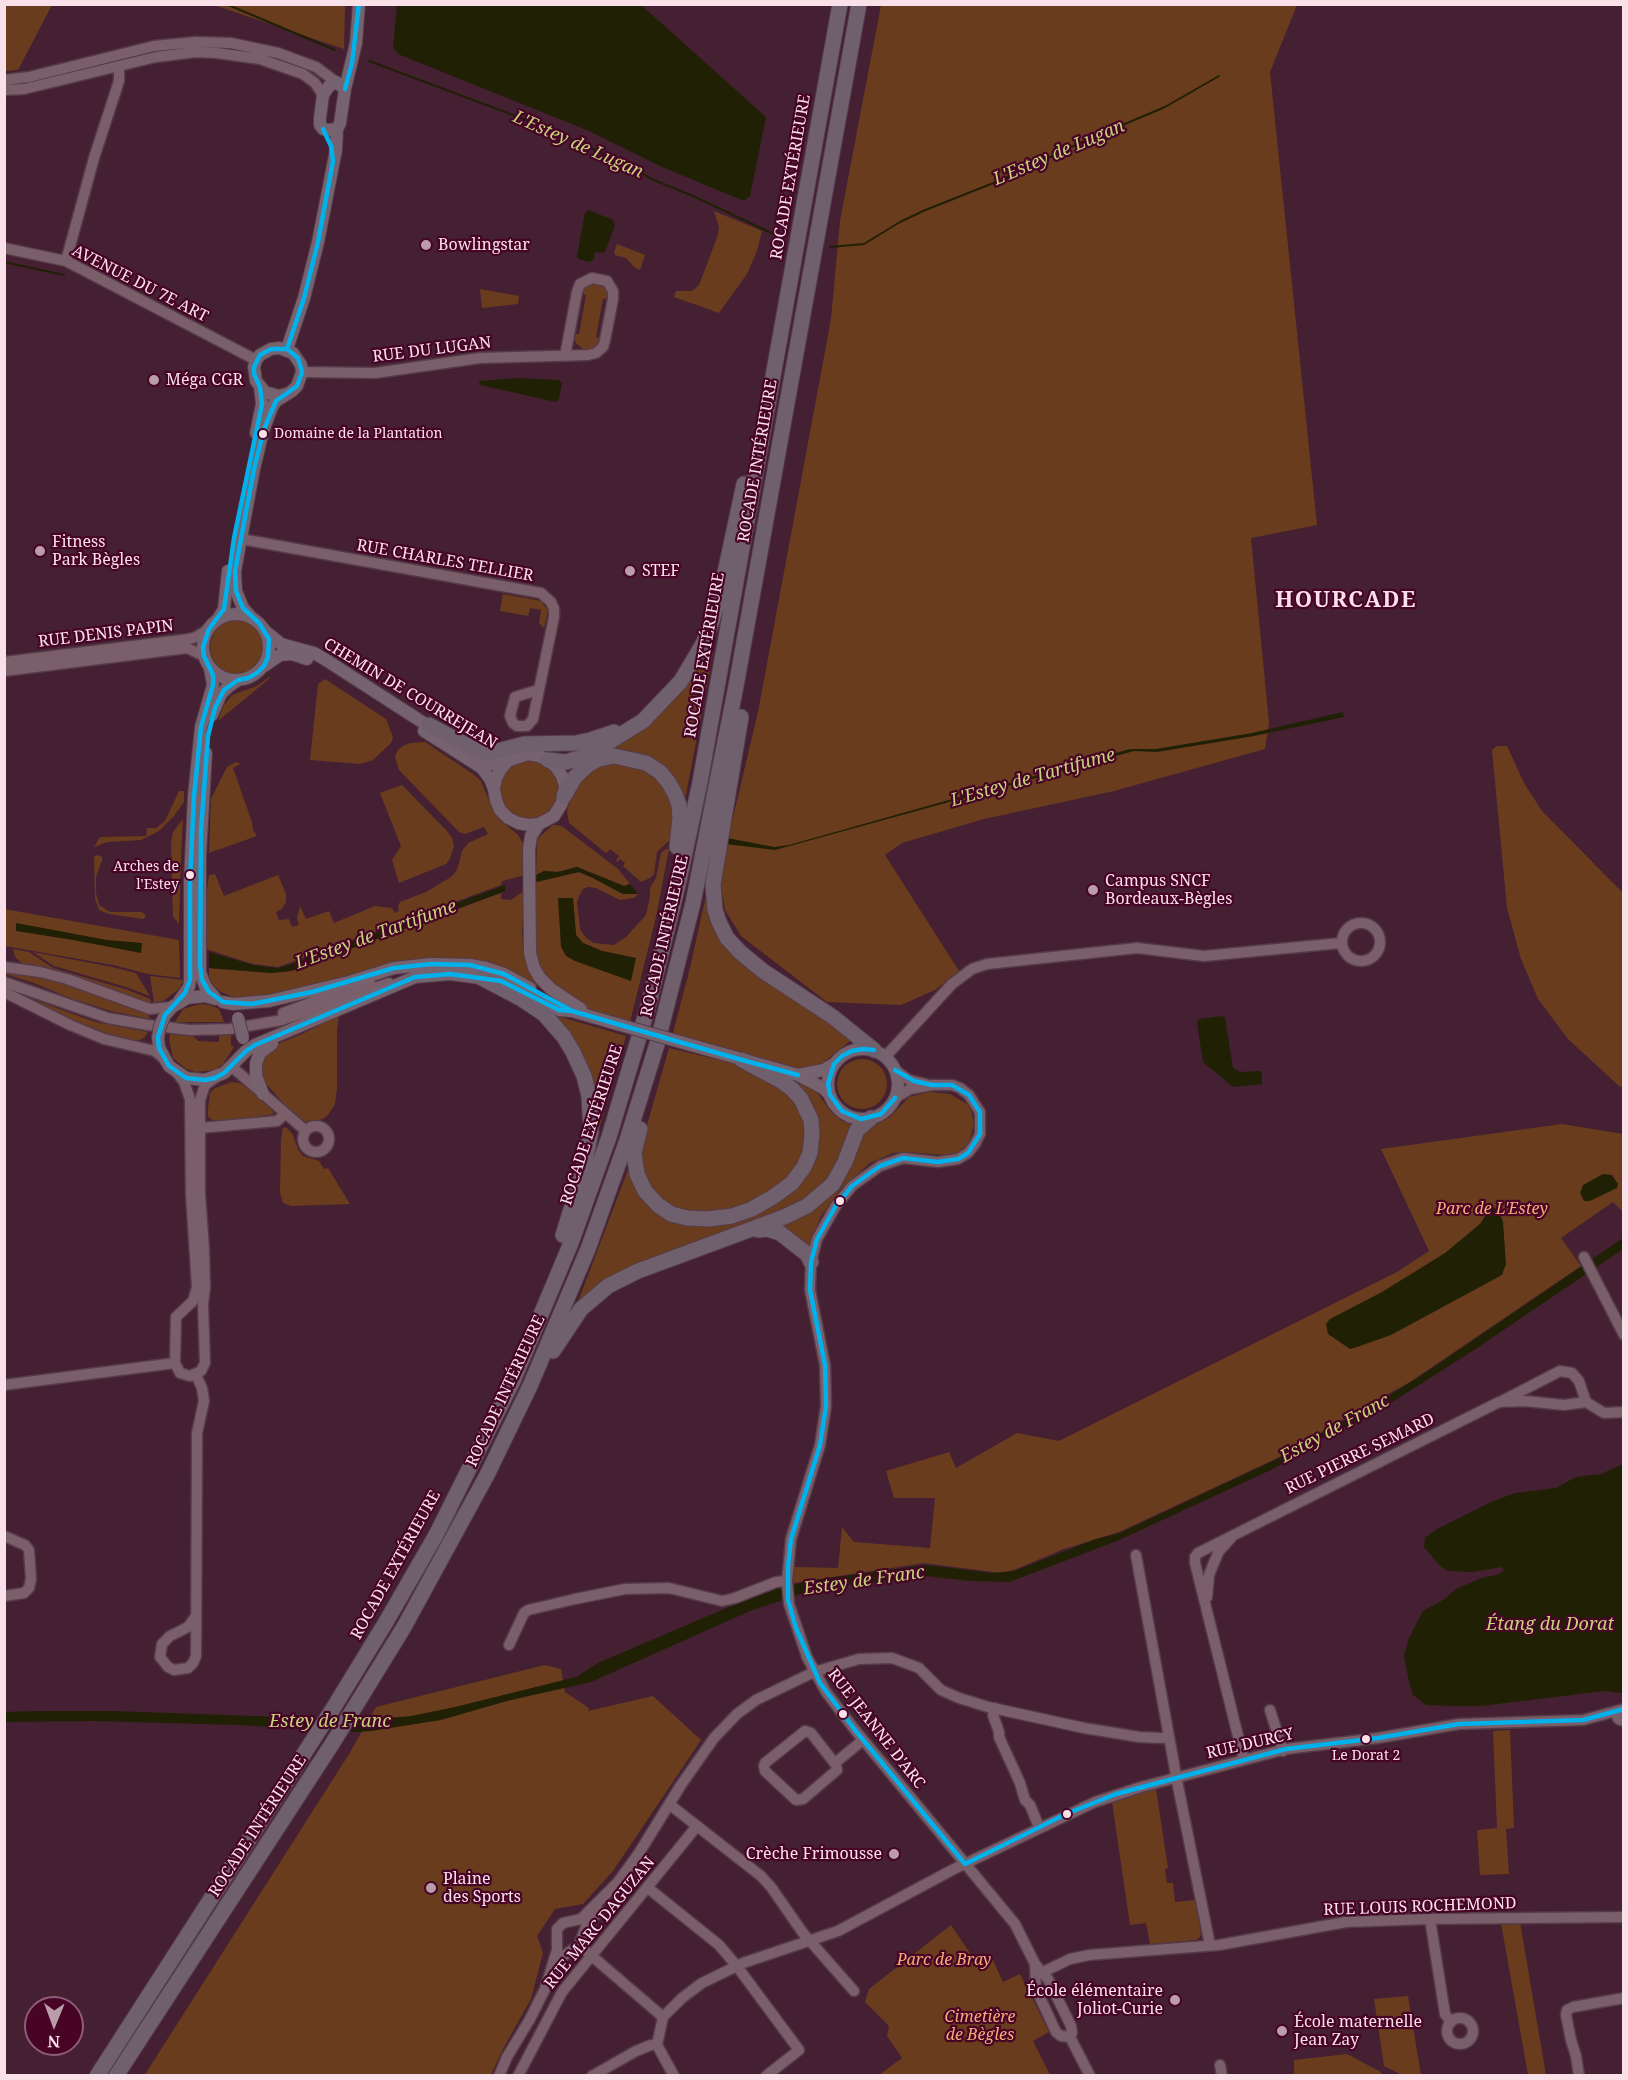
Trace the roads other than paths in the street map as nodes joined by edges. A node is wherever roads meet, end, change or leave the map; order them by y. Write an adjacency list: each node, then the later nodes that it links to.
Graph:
1 (359, 4): 8 (main road)
2 (840, 4): 17 (highway, ROCADE EXTÉRIEURE)
3 (859, 4): 23 (highway, ROCADE INTÉRIEURE)
4 (218, 47): 5 (street); 6 (street); 8 (street); 10 (street)
5 (119, 66): 6 (street); 15 (street)
6 (89, 67): 7 (street); 9 (street)
7 (4, 80)
8 (341, 85): 10 (main road); 12 (main road)
9 (4, 90)
10 (322, 95): 11 (main road)
11 (324, 129): 12 (main road); 13 (main road)
12 (337, 129): 13 (main road)
13 (333, 161): 16 (main road)
14 (4, 248): 15 (street, AVENUE DU 7E ART)
15 (66, 261): 19 (street, AVENUE DU 7E ART)
16 (286, 349): 19 (main road); 20 (main road)
17 (778, 353): 36 (highway); 65 (highway, ROCADE EXTÉRIEURE)
18 (565, 356): 18 (street, RUE DU LUGAN); 20 (street, RUE DU LUGAN)
19 (256, 360): 21 (main road)
20 (302, 372): 22 (main road)
21 (260, 387): 22 (main road); 26 (main road)
22 (286, 394): 24 (main road)
23 (768, 507): 43 (highway, ROCADE INTÉRIEURE); 55 (highway)
24 (241, 539): 25 (main road); 35 (street, RUE CHARLES TELLIER)
25 (252, 618): 26 (main road); 28 (main road)
26 (218, 620): 27 (main road)
27 (209, 629): 29 (main road); 30 (street, RUE DENIS PAPIN)
28 (265, 631): 31 (main road); 37 (main road, CHEMIN DE COURREJEAN)
29 (204, 656): 32 (main road); 33 (street, RUE DENIS PAPIN)
30 (4, 662)
31 (264, 666): 34 (main road); 40 (main road, CHEMIN DE COURREJEAN)
32 (210, 668): 34 (main road); 51 (main road)
33 (4, 670)
34 (238, 680): 50 (main road)
35 (538, 690)
36 (654, 710): 37 (highway); 38 (highway)
37 (429, 725): 39 (main road, CHEMIN DE COURREJEAN)
38 (548, 760): 39 (main road); 41 (main road)
39 (508, 761): 40 (main road)
40 (494, 789): 42 (main road)
41 (564, 796): 42 (main road); 65 (highway)
42 (539, 824): 54 (main road)
43 (693, 903): 57 (highway); 83 (highway, ROCADE INTÉRIEURE)
44 (1341, 943): 55 (street)
45 (4, 967): 51 (street)
46 (413, 972): 47 (main road); 48 (street); 50 (main road); 52 (main road); 53 (main road)
47 (480, 977): 52 (main road); 81 (highway)
48 (4, 982)
49 (4, 992): 56 (street)
50 (220, 1000): 51 (main road); 58 (main road, bridge)
51 (172, 1008): 56 (main road, bridge)
52 (572, 1011): 54 (main road)
53 (320, 1017): 58 (main road); 66 (main road)
54 (610, 1022): 57 (main road, bridge)
55 (879, 1054): 59 (main road); 60 (main road)
56 (164, 1059): 61 (main road)
57 (742, 1060): 62 (main road)
58 (235, 1063): 63 (main road); 66 (street)
59 (834, 1064): 62 (main road); 67 (main road)
60 (895, 1070): 64 (street, RUE JEANNE D'ARC); 68 (main road)
61 (177, 1073): 63 (main road); 76 (street)
62 (798, 1075): 67 (main road)
63 (215, 1078): 71 (street)
64 (932, 1085): 68 (street, RUE JEANNE D'ARC); 75 (street, RUE JEANNE D'ARC)
65 (624, 1091): 81 (highway, ROCADE EXTÉRIEURE)
66 (263, 1094): 69 (street)
67 (830, 1095): 70 (main road)
68 (895, 1098): 70 (main road)
69 (285, 1114): 71 (street); 72 (street)
70 (871, 1118): 73 (highway)
71 (200, 1128): 77 (street)
72 (306, 1131)
73 (746, 1231): 75 (highway); 83 (highway)
74 (1586, 1260): 78 (street)
75 (811, 1262): 90 (street, RUE JEANNE D'ARC)
76 (184, 1310): 77 (street); 79 (street)
77 (204, 1318): 80 (street)
78 (1623, 1335)
79 (175, 1363): 80 (street); 82 (street)
80 (196, 1375): 93 (street)
81 (513, 1381): 127 (highway, ROCADE EXTÉRIEURE)
82 (4, 1385)
83 (530, 1386): 129 (highway, ROCADE INTÉRIEURE)
84 (1498, 1402): 85 (street, RUE PIERRE SEMARD); 85 (street, RUE PIERRE SEMARD); 87 (street, RUE PIERRE SEMARD)
85 (1586, 1402): 86 (street, RUE PIERRE SEMARD)
86 (1623, 1412)
87 (1236, 1533): 92 (street, RUE PIERRE SEMARD); 92 (street, RUE PIERRE SEMARD)
88 (4, 1536): 91 (street)
89 (1136, 1555): 100 (street)
90 (787, 1583): 94 (street); 95 (street, RUE JEANNE D'ARC)
91 (4, 1596)
92 (1206, 1606): 103 (street, RUE PIERRE SEMARD)
93 (196, 1616): 93 (street)
94 (509, 1645)
95 (814, 1672): 96 (street); 101 (street, RUE JEANNE D'ARC); 106 (street)
96 (995, 1708): 100 (street); 108 (street)
97 (1270, 1710): 102 (street)
98 (1619, 1710): 99 (street, RUE DURCY); 102 (street, RUE DURCY)
99 (1623, 1721)
100 (1169, 1736): 105 (street)
101 (863, 1740): 104 (street); 109 (street, RUE JEANNE D'ARC)
102 (1283, 1750): 103 (street, RUE DURCY)
103 (1244, 1760): 105 (street, RUE DURCY)
104 (835, 1763): 104 (street)
105 (1176, 1777): 108 (street, RUE DURCY); 117 (street)
106 (671, 1805): 107 (street); 113 (street); 116 (street)
107 (697, 1826): 110 (street, RUE MARC DAGUZAN); 114 (street)
108 (1039, 1827): 109 (street, RUE DURCY)
109 (965, 1864): 114 (street, RUE DURCY); 119 (street, RUE JEANNE D'ARC)
110 (648, 1888): 118 (street, RUE MARC DAGUZAN); 120 (street)
111 (1623, 1917): 112 (street, RUE LOUIS ROCHEMOND)
112 (1430, 1919): 117 (street, RUE LOUIS ROCHEMOND); 126 (street)
113 (572, 1922): 115 (street); 116 (street)
114 (812, 1940): 120 (street, RUE DURCY); 123 (street)
115 (556, 1941): 116 (street); 122 (street)
116 (577, 1942): 118 (street); 122 (street)
117 (1210, 1946): 121 (street, RUE LOUIS ROCHEMOND)
118 (592, 1957): 125 (street); 136 (street, RUE MARC DAGUZAN)
119 (1035, 1964): 121 (street, RUE JEANNE D'ARC); 128 (street, RUE JEANNE D'ARC)
120 (736, 1965): 125 (street, RUE DURCY); 139 (street)
121 (1043, 1972): 128 (street, RUE JEANNE D'ARC)
122 (544, 1989): 135 (street)
123 (854, 1990)
124 (1623, 1998): 141 (street)
125 (663, 2017): 130 (street)
126 (1450, 2022)
127 (126, 2032): 131 (highway); 132 (highway, ROCADE EXTÉRIEURE)
128 (1070, 2037): 140 (street, RUE JEANNE D'ARC)
129 (138, 2042): 133 (highway, ROCADE INTÉRIEURE); 134 (highway)
130 (657, 2045): 137 (street); 138 (street)
131 (86, 2076)
132 (97, 2076)
133 (116, 2076)
134 (124, 2076)
135 (499, 2076)
136 (518, 2076)
137 (592, 2076)
138 (674, 2076)
139 (766, 2076)
140 (1090, 2076)
141 (1579, 2076)

